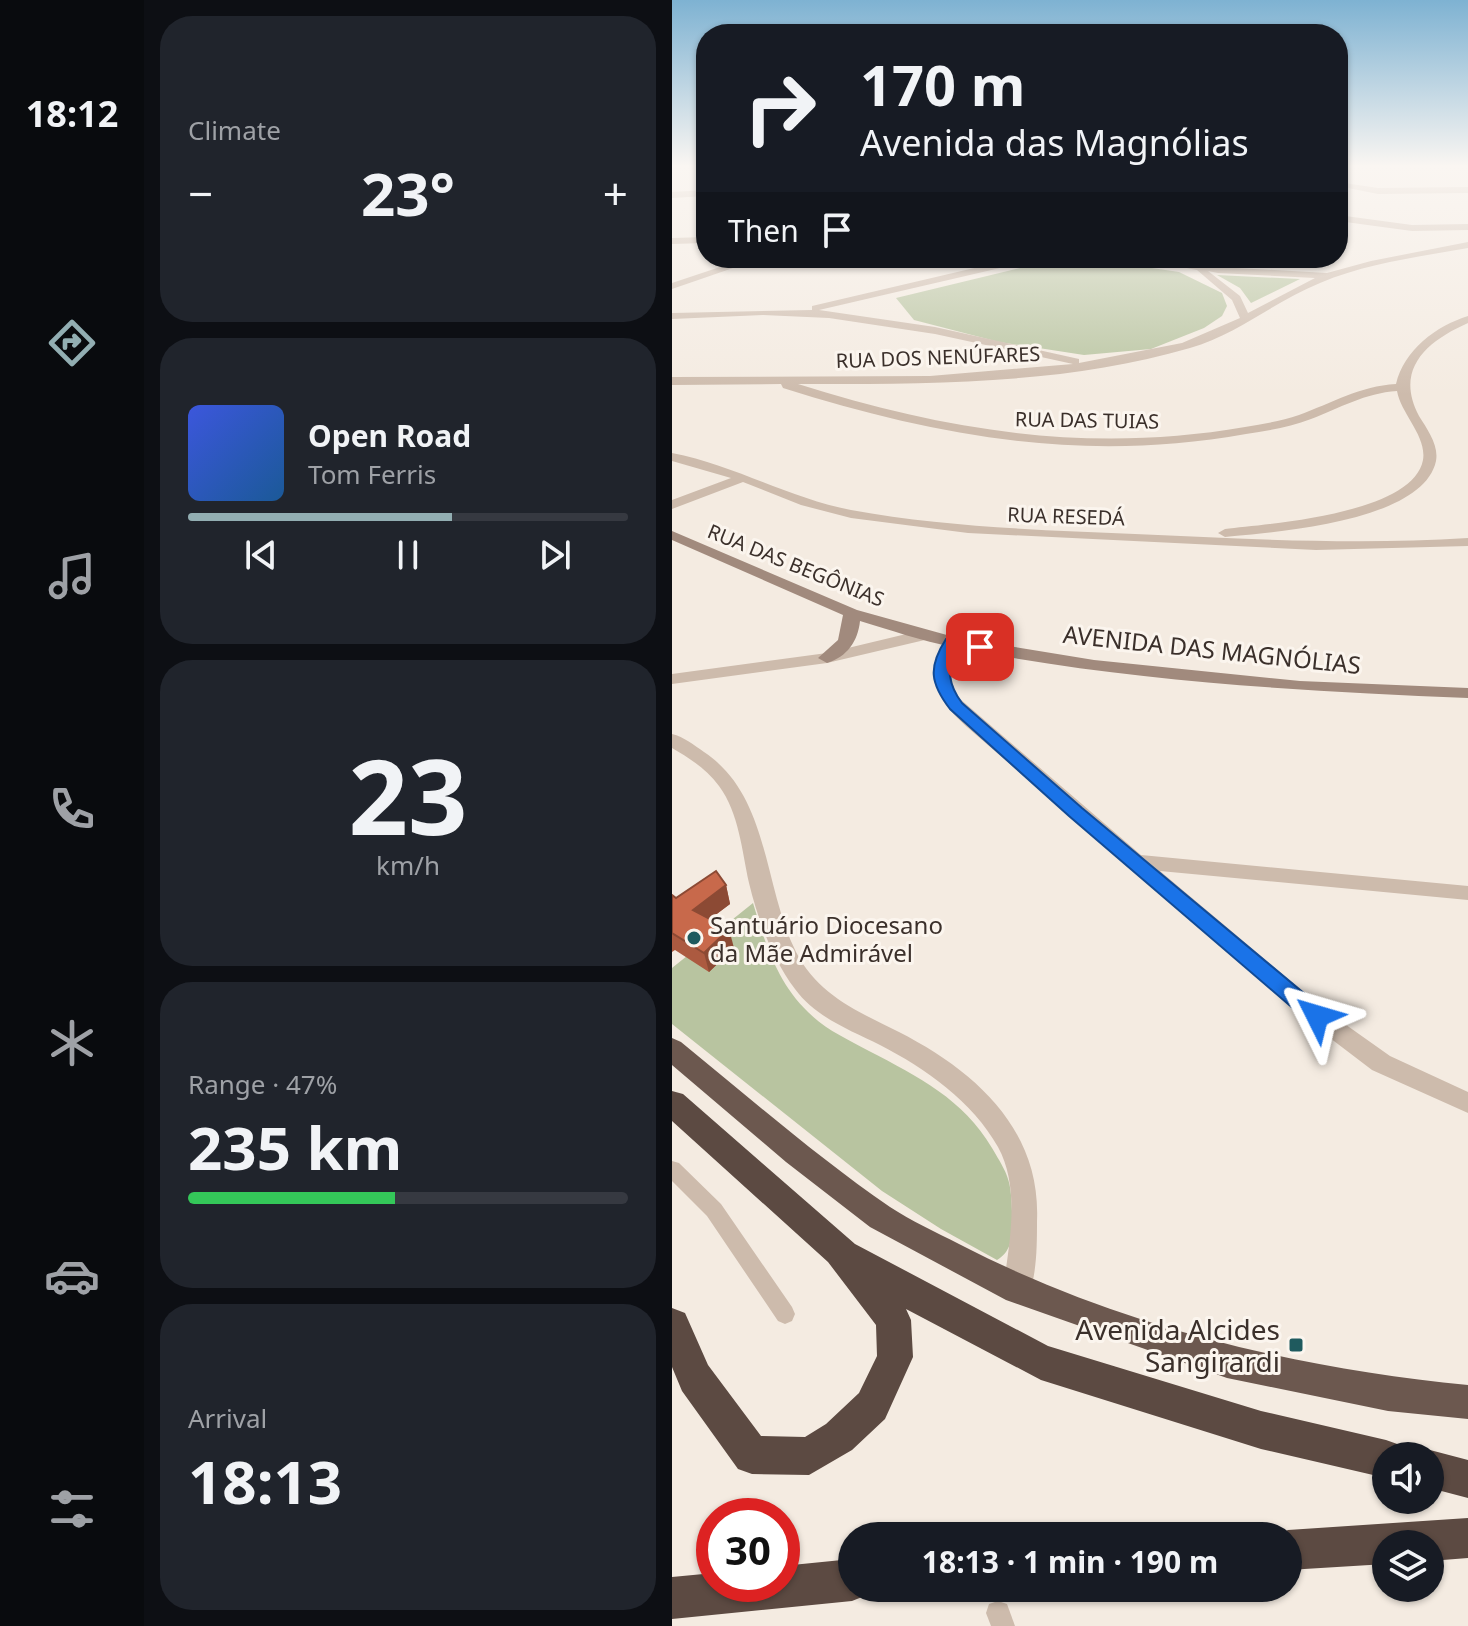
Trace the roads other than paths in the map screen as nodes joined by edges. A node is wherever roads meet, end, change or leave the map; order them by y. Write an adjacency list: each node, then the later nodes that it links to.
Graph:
1 (1468, 245): 6 (street)
2 (727, 268): 7 (street)
3 (987, 268): 8 (street)
4 (1196, 268): 10 (street)
5 (1211, 268): 6 (street)
6 (1331, 275): 10 (street, RUA DOS NENÚFARES)
7 (672, 286)
8 (792, 312): 9 (street); 12 (street)
9 (672, 316)
10 (1246, 319): 13 (street, RUA DOS NENÚFARES)
11 (1468, 319): 17 (street)
12 (988, 344): 13 (street); 14 (street)
13 (1089, 364): 14 (street, RUA DOS NENÚFARES)
14 (982, 376): 15 (street, RUA DOS NENÚFARES)
15 (773, 380): 16 (street, RUA DOS NENÚFARES); 17 (street, RUA DAS TUIAS)
16 (672, 381)
17 (1400, 387): 22 (street)
18 (672, 457): 19 (street, RUA RESEDÁ)
19 (742, 478): 20 (street); 22 (street, RUA RESEDÁ)
20 (672, 505)
21 (672, 535): 24 (main road, RUA DAS BEGÔNIAS)
22 (1162, 539): 23 (street, RUA RESEDÁ)
23 (1468, 542)
24 (851, 613): 25 (main road, RUA DAS BEGÔNIAS); 27 (main road)
25 (923, 635): 26 (main road, RUA DAS BEGÔNIAS); 27 (street)
26 (952, 642): 29 (main road, AVENIDA DAS MAGNÓLIAS); 31 (street)
27 (827, 658): 28 (street)
28 (672, 679)
29 (1468, 693)
30 (672, 740): 38 (street)
31 (1133, 861): 32 (street); 35 (street)
32 (1468, 893)
33 (672, 1049): 38 (highway)
34 (672, 1103): 37 (highway)
35 (1468, 1103)
36 (672, 1169): 39 (lane)
37 (840, 1251): 40 (highway); 42 (highway)
38 (1017, 1290): 41 (highway)
39 (785, 1314)
40 (672, 1325)
41 (1468, 1402)
42 (1372, 1456)
43 (1444, 1473): 44 (highway)
44 (1468, 1479)
45 (1468, 1538): 46 (highway)
46 (1302, 1549)
47 (838, 1581): 48 (highway)
48 (672, 1598)

